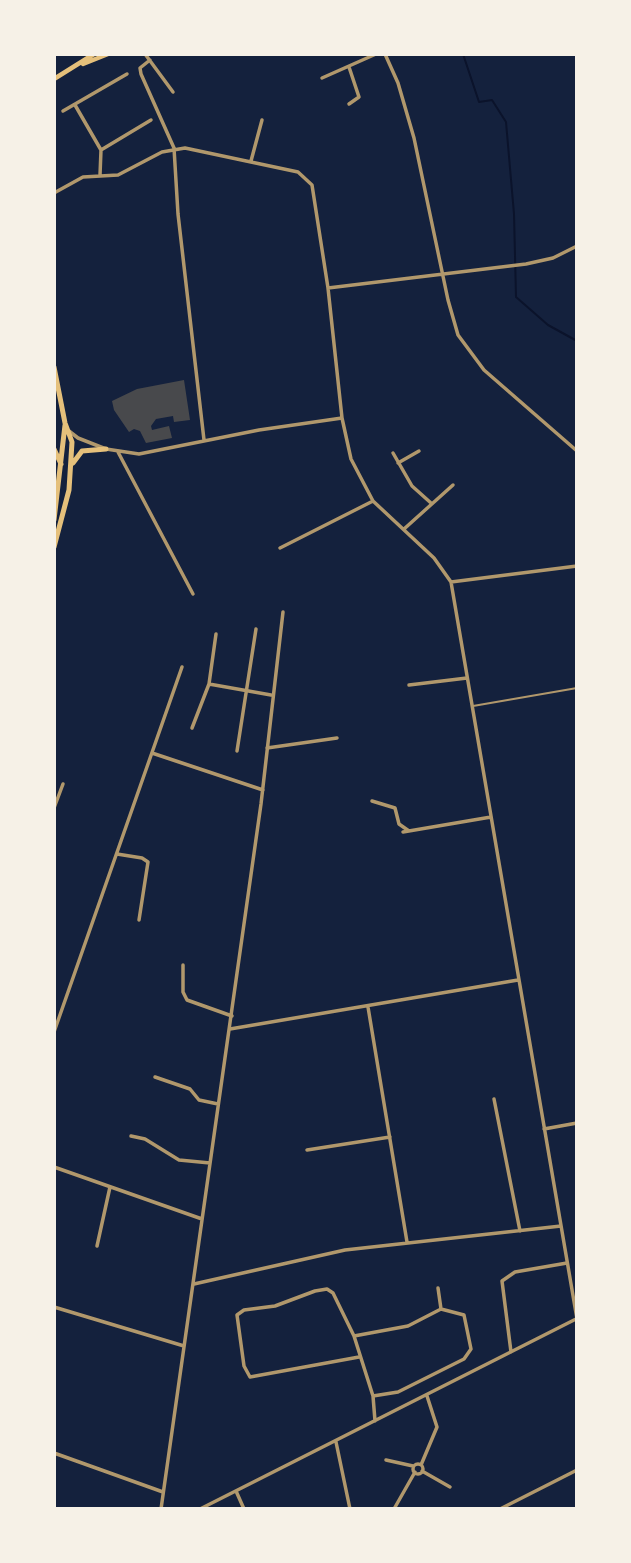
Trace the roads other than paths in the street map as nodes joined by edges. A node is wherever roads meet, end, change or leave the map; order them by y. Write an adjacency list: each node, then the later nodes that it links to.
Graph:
1 (94, 54): 7 (main road)
2 (108, 54): 7 (main road)
3 (145, 54): 6 (street)
4 (376, 54): 8 (street)
5 (385, 54): 24 (street)
6 (150, 60): 12 (street); 18 (street)
7 (78, 65): 11 (main road)
8 (349, 67): 10 (street); 13 (street)
9 (127, 74): 14 (street)
10 (322, 78)
11 (54, 79)
12 (173, 92)
13 (349, 104)
14 (75, 105): 15 (street); 19 (street)
15 (63, 111)
16 (151, 120): 19 (street)
17 (262, 120): 20 (street)
18 (174, 148): 20 (street); 21 (street); 30 (street)
19 (101, 150): 21 (street)
20 (251, 161): 25 (street)
21 (100, 175): 22 (street)
22 (54, 193)
23 (577, 247): 24 (street)
24 (443, 272): 25 (street); 34 (street)
25 (328, 288): 27 (street)
26 (54, 367): 28 (main road)
27 (342, 418): 30 (street); 42 (street)
28 (64, 428): 29 (main road); 31 (main road)
29 (75, 440): 31 (street); 33 (street); 40 (main road)
30 (204, 440): 35 (street)
31 (63, 442): 39 (main road)
32 (54, 449): 39 (main road)
33 (106, 449): 35 (street); 40 (main road)
34 (577, 451)
35 (118, 452): 50 (street)
36 (419, 452): 38 (street)
37 (393, 453): 38 (street)
38 (398, 463): 43 (street)
39 (62, 467): 44 (main road)
40 (70, 471): 46 (main road)
41 (453, 485): 43 (street)
42 (373, 500): 45 (street); 47 (street)
43 (431, 503): 45 (street)
44 (54, 520)
45 (404, 530): 49 (street)
46 (54, 547)
47 (280, 548)
48 (577, 566): 49 (street)
49 (451, 582): 55 (street)
50 (193, 594)
51 (284, 612): 60 (street)
52 (256, 629): 59 (street)
53 (216, 634): 56 (street)
54 (182, 667): 66 (street)
55 (467, 678): 57 (street); 61 (street)
56 (209, 684): 59 (street); 62 (street)
57 (409, 685)
58 (577, 688): 61 (lane)
59 (247, 691): 60 (street); 65 (street)
60 (271, 695): 64 (street)
61 (472, 706): 71 (street)
62 (192, 728)
63 (337, 738): 64 (street)
64 (267, 748): 68 (street)
65 (237, 751)
66 (152, 753): 68 (street); 74 (street)
67 (63, 784): 70 (street)
68 (263, 790): 79 (street)
69 (372, 801): 72 (street)
70 (54, 808)
71 (491, 817): 72 (street); 77 (street)
72 (409, 831): 73 (street)
73 (402, 832)
74 (117, 853): 75 (street); 81 (street)
75 (139, 920)
76 (183, 965): 79 (street)
77 (519, 980): 78 (street); 86 (street)
78 (368, 1007): 80 (street); 88 (street)
79 (232, 1016): 80 (street)
80 (230, 1028): 84 (street)
81 (54, 1032)
82 (155, 1077): 84 (street)
83 (494, 1099): 95 (street)
84 (219, 1104): 90 (street)
85 (577, 1123): 86 (street)
86 (544, 1129): 94 (street)
87 (131, 1136): 90 (street)
88 (390, 1137): 89 (street); 96 (street)
89 (307, 1150)
90 (210, 1163): 93 (street)
91 (54, 1167): 92 (street)
92 (110, 1186): 93 (street); 97 (street)
93 (202, 1219): 99 (street)
94 (561, 1226): 95 (street); 98 (street)
95 (520, 1231): 96 (street)
96 (407, 1242): 99 (street)
97 (97, 1246)
98 (567, 1263): 103 (street); 107 (street)
99 (194, 1284): 106 (street)
100 (438, 1287): 102 (street)
101 (54, 1307): 106 (street)
102 (441, 1309): 105 (street); 110 (street)
103 (576, 1310): 104 (street)
104 (577, 1319): 107 (street)
105 (354, 1336): 108 (street); 108 (street)
106 (184, 1346): 122 (street)
107 (511, 1352): 109 (street)
108 (359, 1357): 110 (street)
109 (426, 1395): 111 (street); 115 (street)
110 (373, 1396): 111 (street)
111 (375, 1421): 112 (street)
112 (336, 1442): 121 (street); 126 (street)
113 (54, 1453): 122 (street)
114 (386, 1460): 116 (street)
115 (421, 1465): 116 (street); 118 (street)
116 (413, 1466): 119 (street)
117 (577, 1470): 128 (street)
118 (422, 1471): 119 (street); 120 (street)
119 (415, 1472): 127 (street)
120 (450, 1487)
121 (236, 1491): 124 (street); 125 (street)
122 (163, 1492): 123 (street)
123 (161, 1509)
124 (200, 1509)
125 (244, 1509)
126 (350, 1509)
127 (394, 1509)
128 (500, 1509)

